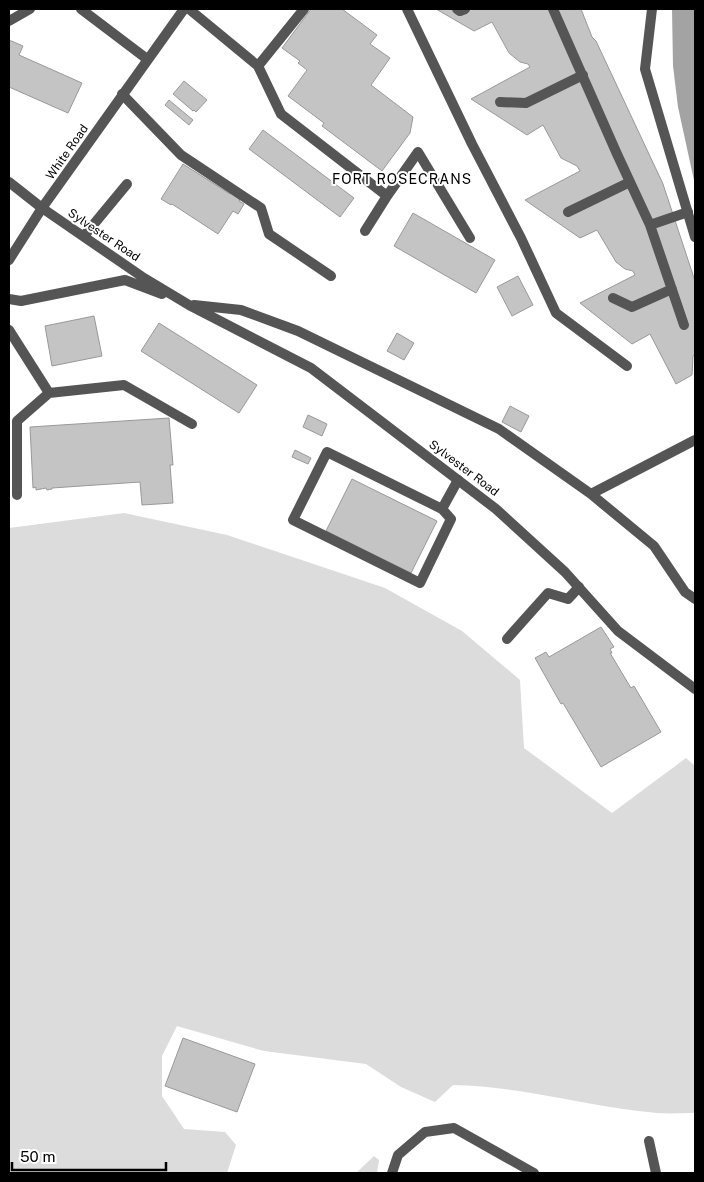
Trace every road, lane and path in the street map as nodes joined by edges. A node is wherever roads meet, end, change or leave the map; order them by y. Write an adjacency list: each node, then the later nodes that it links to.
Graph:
1 (30, 9): 11 (street)
2 (81, 9): 12 (street)
3 (184, 9): 12 (street, White Road)
4 (189, 9): 13 (street)
5 (304, 9): 13 (street)
6 (407, 9): 37 (street)
7 (456, 9): 8 (street)
8 (465, 9)
9 (553, 9): 14 (street)
10 (652, 9): 23 (street)
11 (9, 21)
12 (147, 59): 15 (street, White Road)
13 (258, 66): 20 (street)
14 (583, 75): 16 (street); 18 (street)
15 (122, 94): 21 (street, White Road); 30 (street)
16 (500, 102)
17 (9, 182): 21 (street, Sylvester Road)
18 (630, 182): 22 (street); 24 (street)
19 (127, 184): 26 (street)
20 (388, 196): 25 (street); 28 (street)
21 (42, 208): 26 (street, Sylvester Road); 29 (street, White Road)
22 (568, 212)
23 (688, 212): 24 (street); 27 (street)
24 (650, 225): 31 (street)
25 (365, 231)
26 (84, 236): 34 (street, Sylvester Road)
27 (695, 237)
28 (470, 238)
29 (9, 260)
30 (331, 276)
31 (672, 289): 32 (street); 35 (street)
32 (613, 298)
33 (9, 299): 34 (street, Sylvester Road)
34 (189, 305): 41 (street, Sylvester Road); 42 (street)
35 (684, 325)
36 (9, 330): 38 (street)
37 (627, 366)
38 (49, 393): 39 (street); 43 (street)
39 (192, 424)
40 (695, 440): 42 (street)
41 (458, 480): 44 (street); 45 (street, Sylvester Road)
42 (591, 494): 46 (street)
43 (17, 495)
44 (442, 509): 44 (street)
45 (579, 587): 47 (street); 48 (street, Sylvester Road)
46 (695, 599)
47 (507, 640)
48 (695, 689)
49 (649, 1141): 52 (street)
50 (392, 1173): 51 (street)
51 (534, 1173)
52 (656, 1173)

